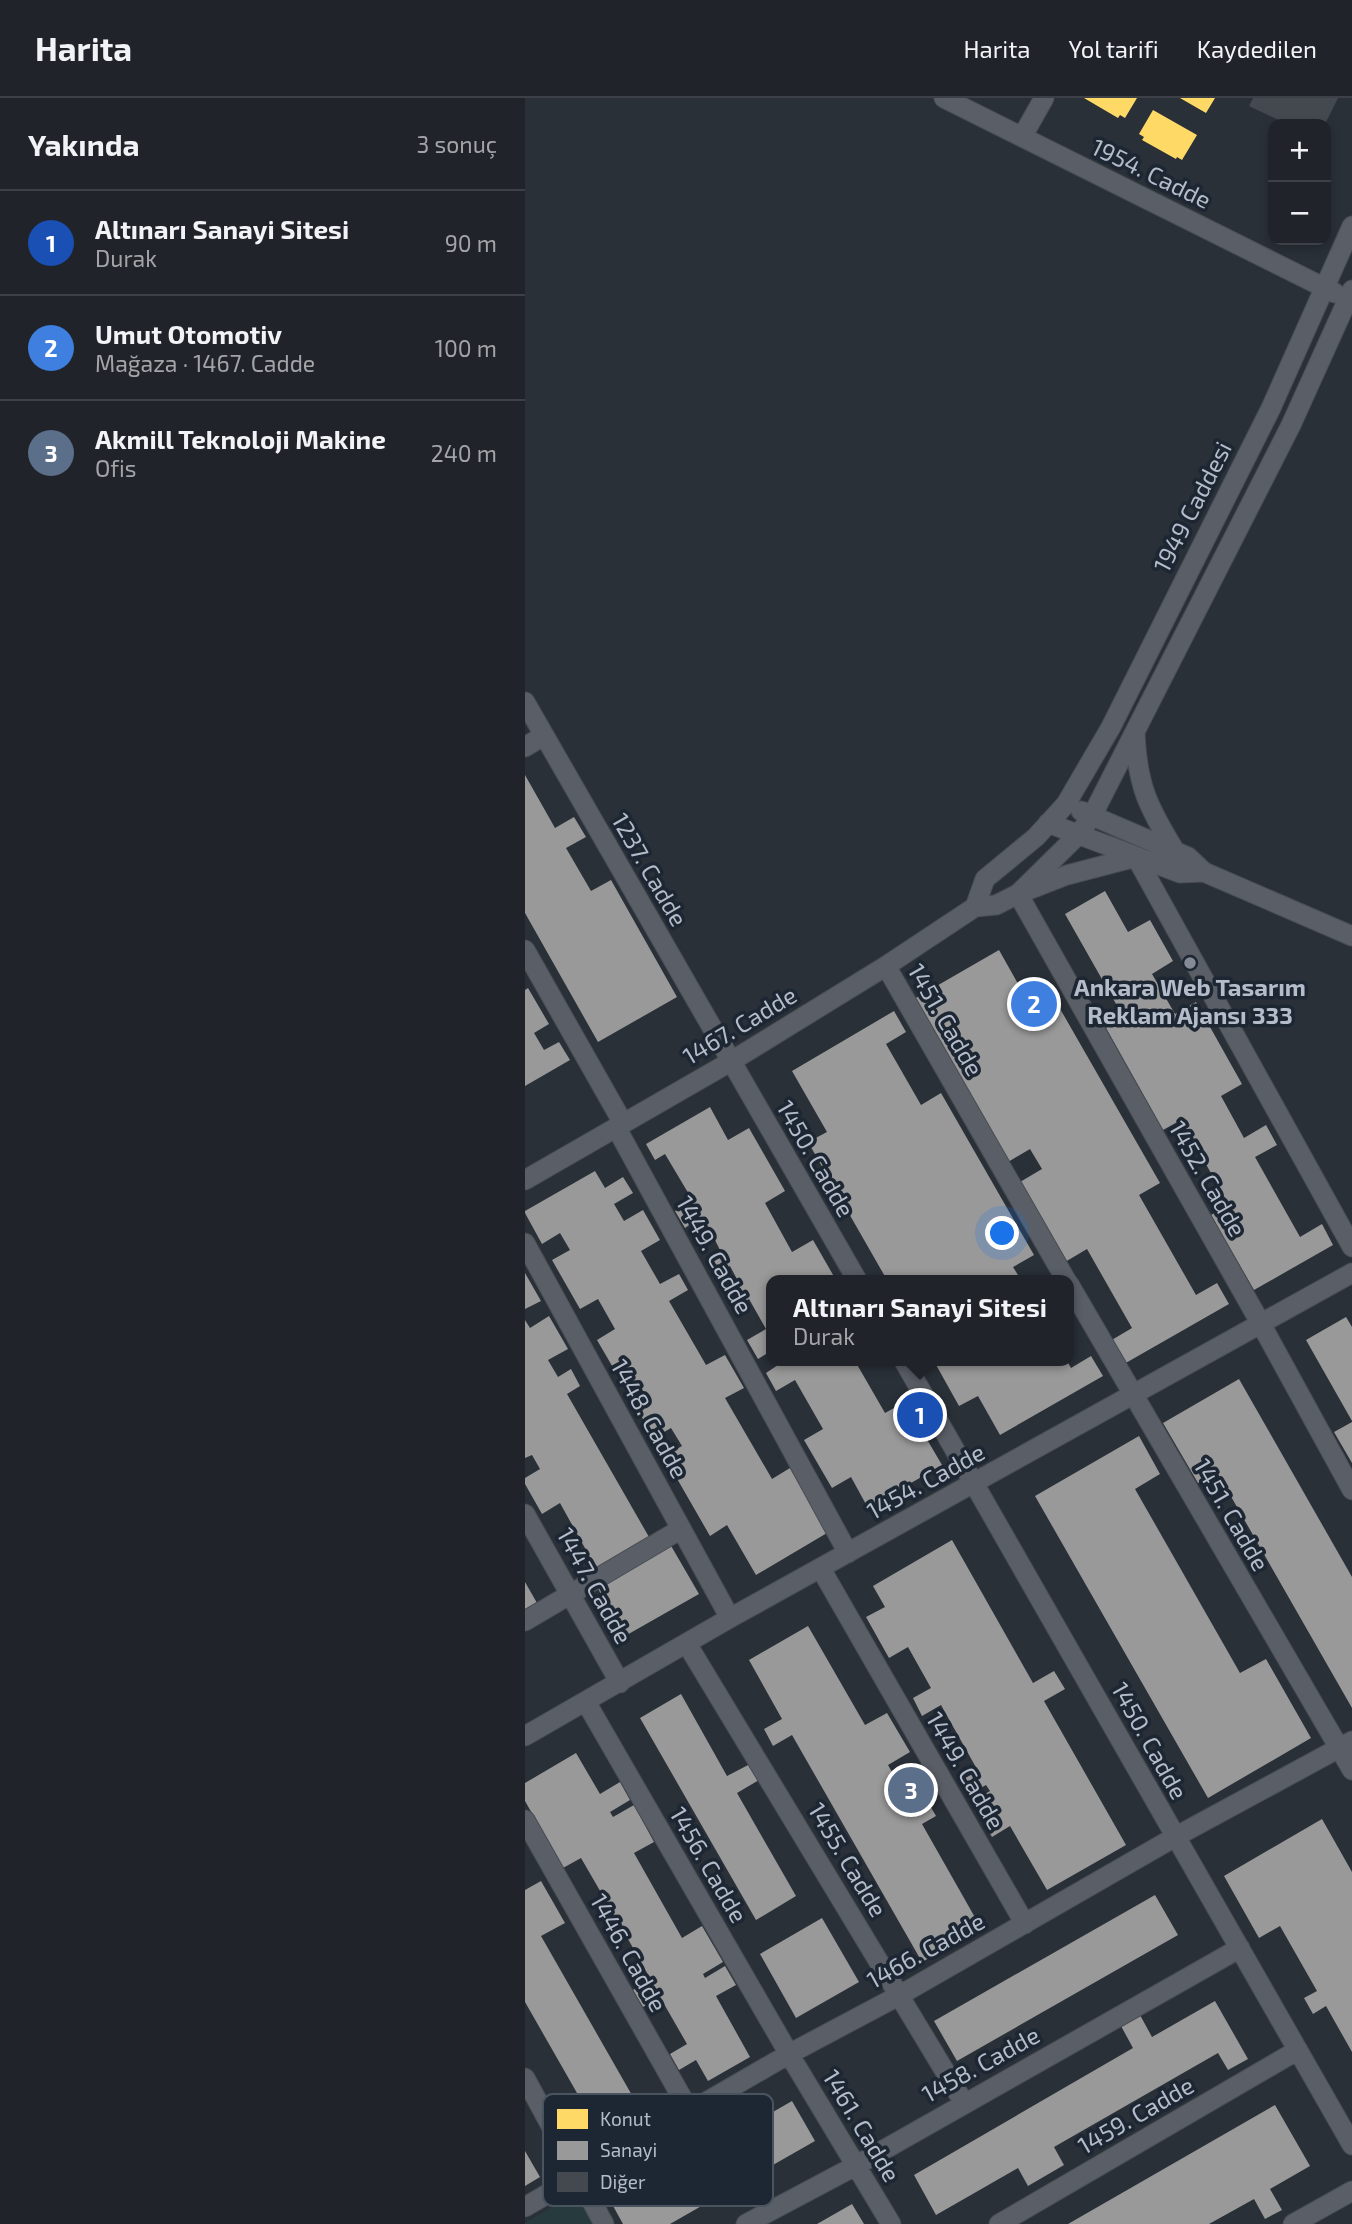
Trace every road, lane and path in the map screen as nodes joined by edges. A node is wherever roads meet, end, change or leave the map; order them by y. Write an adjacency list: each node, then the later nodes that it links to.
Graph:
1 (1044, 98): 3 (street)
2 (950, 99): 3 (street, 1954. Cadde)
3 (1022, 137): 5 (street, 1954. Cadde)
4 (1352, 226): 5 (street, 1949 Caddesi)
5 (1342, 294): 7 (street, 1949 Caddesi); 10 (street, 1949 Caddesi)
6 (525, 702): 8 (street, 1237. Cadde)
7 (1135, 729): 11 (street, 1949 Caddesi); 14 (street)
8 (543, 736): 9 (street); 22 (street, 1237. Cadde)
9 (525, 747)
10 (1066, 804): 11 (street); 12 (street)
11 (1092, 816): 13 (street, 1467. Cadde); 14 (street)
12 (1048, 823): 13 (street); 18 (street)
13 (1078, 835): 15 (street); 17 (street, 1467. Cadde)
14 (1175, 851): 16 (street)
15 (1136, 857): 16 (street); 17 (street); 26 (street)
16 (1204, 872): 19 (street)
17 (1018, 894): 18 (street, 1467. Cadde); 31 (street, 1452. Cadde)
18 (975, 907): 21 (street, 1467. Cadde)
19 (1352, 936)
20 (525, 950): 23 (street, 1449. Cadde)
21 (886, 966): 22 (street, 1467. Cadde); 29 (street, 1451. Cadde)
22 (730, 1062): 23 (street, 1467. Cadde); 28 (street, 1450. Cadde)
23 (620, 1125): 24 (street, 1467. Cadde); 38 (street, 1449. Cadde)
24 (525, 1180)
25 (525, 1243): 37 (street, 1448. Cadde)
26 (1352, 1247)
27 (1352, 1273): 31 (street, 1454. Cadde)
28 (854, 1275)
29 (1064, 1275)
30 (1074, 1292): 33 (street, 1451. Cadde)
31 (1261, 1324): 33 (street, 1454. Cadde); 35 (street, 1452. Cadde)
32 (907, 1366): 34 (street, 1450. Cadde)
33 (1133, 1395): 34 (street, 1454. Cadde); 47 (street, 1451. Cadde)
34 (975, 1484): 38 (street, 1454. Cadde); 50 (street, 1450. Cadde)
35 (1352, 1490)
36 (525, 1514): 40 (street, 1447. Cadde)
37 (681, 1529): 40 (street); 41 (street, 1448. Cadde)
38 (848, 1553): 39 (street, 1454. Cadde)
39 (821, 1569): 41 (street, 1454. Cadde); 51 (street, 1449. Cadde)
40 (570, 1594): 42 (street); 44 (street, 1447. Cadde)
41 (730, 1618): 43 (street, 1454. Cadde)
42 (525, 1621)
43 (687, 1644): 44 (street, 1454. Cadde); 53 (street, 1455. Cadde)
44 (620, 1683): 45 (street, 1454. Cadde)
45 (586, 1702): 46 (street, 1454. Cadde); 55 (street, 1456. Cadde)
46 (525, 1736)
47 (1346, 1745): 48 (street, 1451. Cadde); 50 (street, 1466. Cadde)
48 (1352, 1770)
49 (525, 1820): 57 (street, 1446. Cadde)
50 (1175, 1837): 51 (street, 1466. Cadde); 52 (street, 1450. Cadde)
51 (1025, 1924): 53 (street, 1466. Cadde)
52 (1240, 1948): 54 (street, 1450. Cadde); 59 (street, 1458. Cadde)
53 (900, 1995): 55 (street, 1466. Cadde); 59 (street, 1455. Cadde)
54 (1298, 2050): 61 (street, 1450. Cadde); 70 (street, 1459. Cadde)
55 (789, 2053): 58 (street, 1466. Cadde); 62 (street, 1461. Cadde)
56 (525, 2078): 60 (street)
57 (680, 2094)
58 (717, 2094)
59 (964, 2103): 62 (street, 1458. Cadde)
60 (543, 2113)
61 (1352, 2145)
62 (857, 2165): 68 (street, 1458. Cadde); 69 (street, 1461. Cadde)
63 (1352, 2192): 71 (street)
64 (543, 2197): 66 (street, 1466. Cadde)
65 (593, 2206): 67 (street)
66 (525, 2207)
67 (604, 2224)
68 (746, 2224)
69 (891, 2224)
70 (999, 2224)
71 (1293, 2224)

